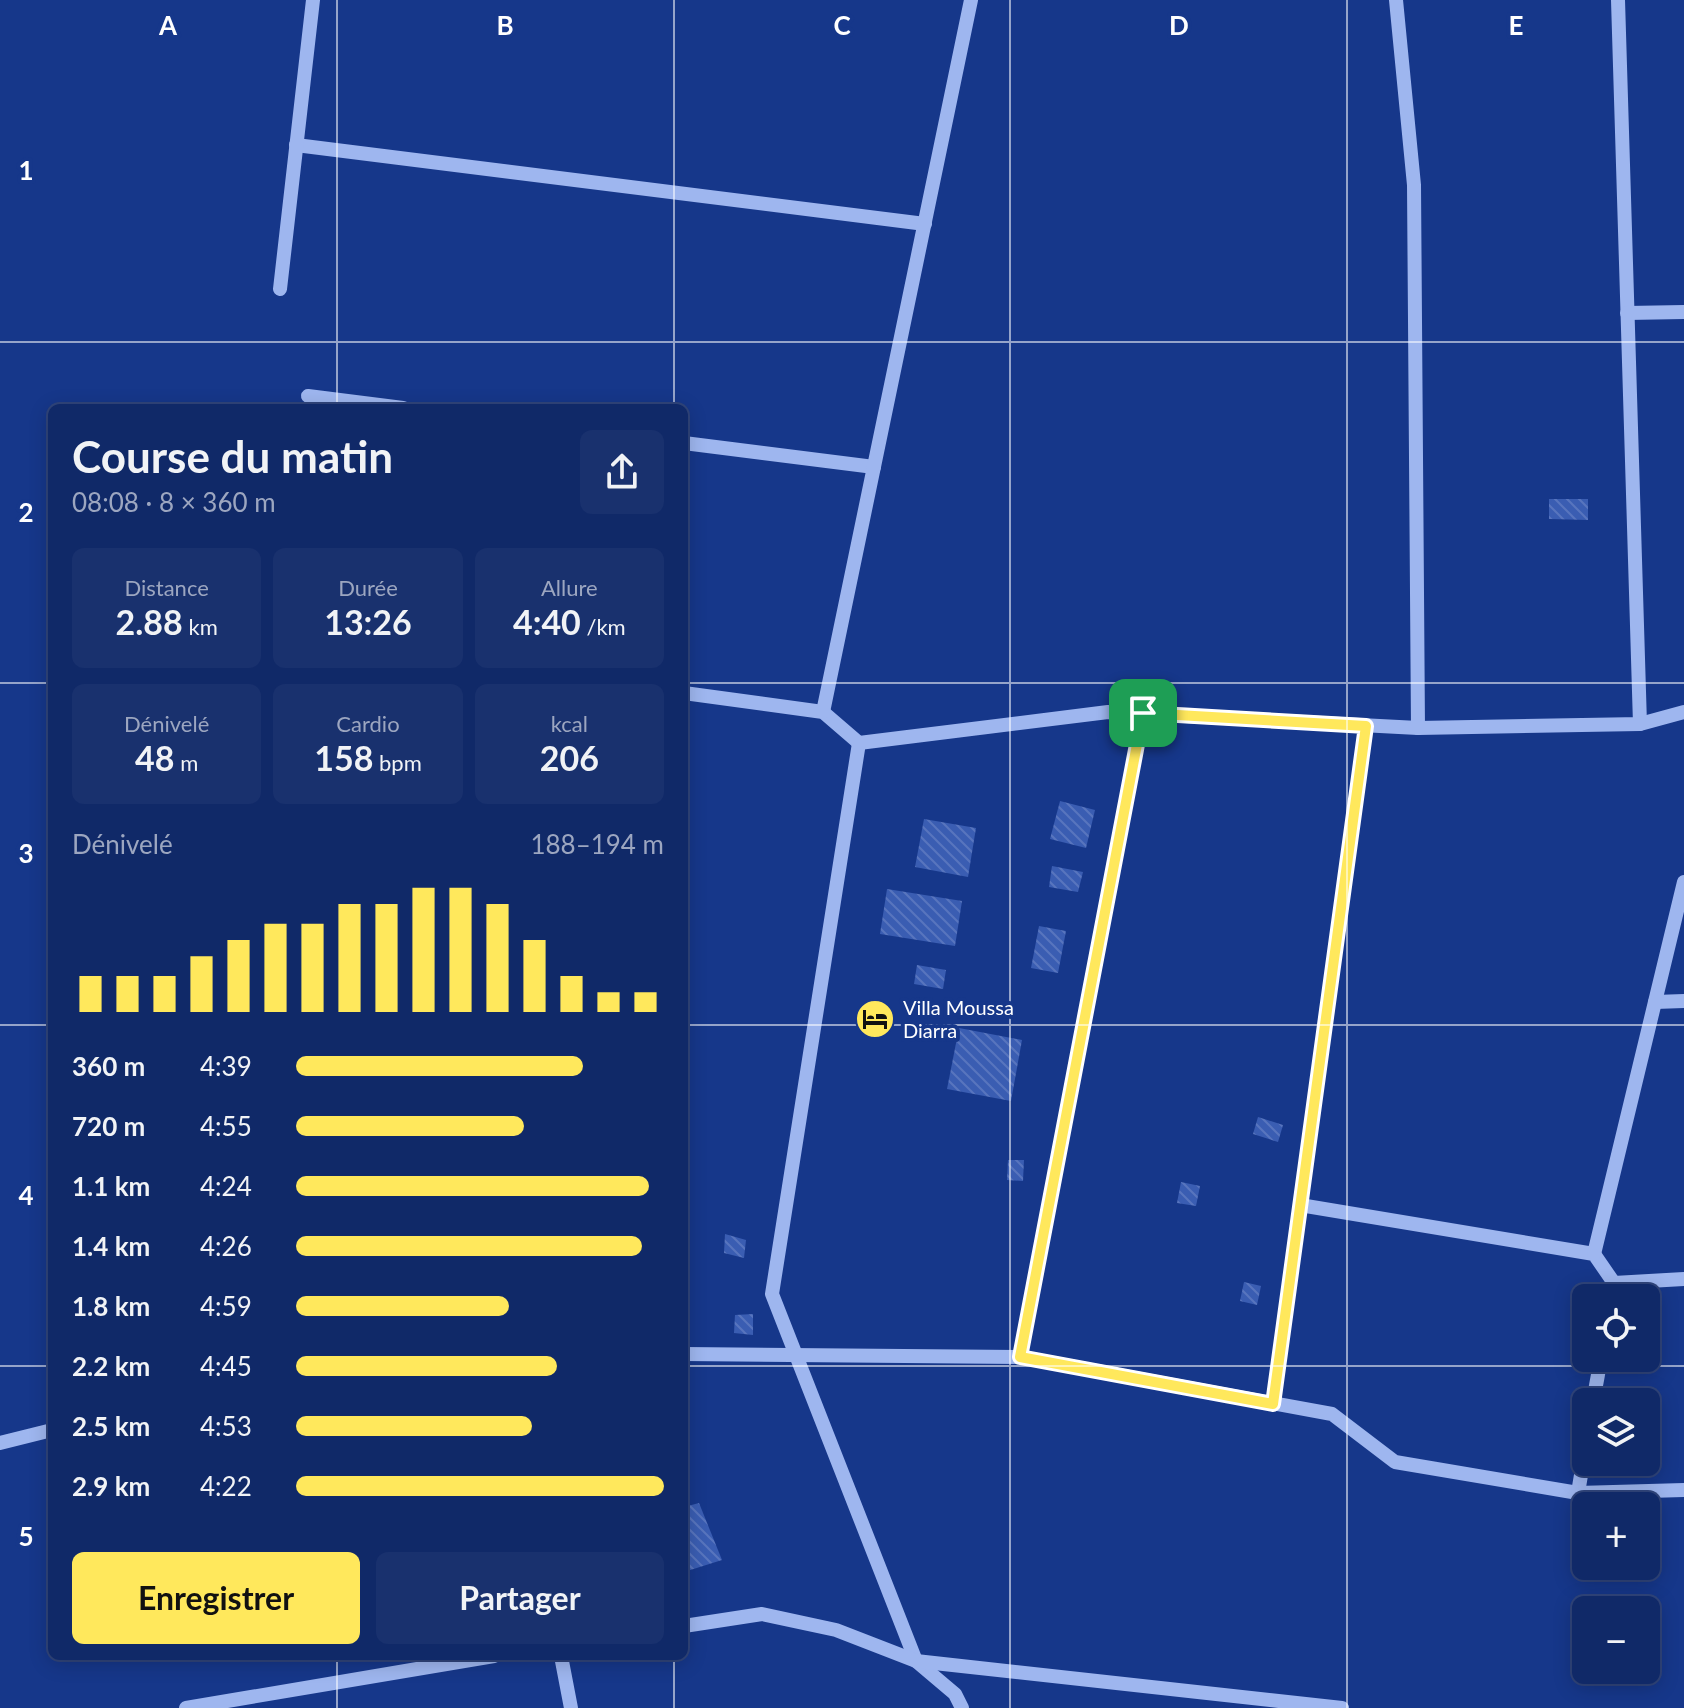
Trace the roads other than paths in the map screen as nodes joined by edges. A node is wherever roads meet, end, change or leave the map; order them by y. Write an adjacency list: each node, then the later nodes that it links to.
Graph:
1 (313, 0): 5 (street)
2 (971, 0): 6 (street)
3 (1396, 0): 20 (street)
4 (1618, 0): 9 (street)
5 (296, 145): 6 (street); 7 (street)
6 (925, 224): 13 (street)
7 (280, 289)
8 (1684, 312): 9 (street)
9 (1627, 313): 18 (street)
10 (308, 396): 11 (street)
11 (371, 404)
12 (688, 444): 13 (street)
13 (874, 467): 15 (street)
14 (688, 694): 15 (street)
15 (823, 712): 21 (street)
16 (1684, 712): 18 (street)
17 (1143, 713): 19 (street); 21 (street); 32 (street)
18 (1640, 724): 20 (street)
19 (1366, 726): 20 (street); 25 (street)
20 (1418, 728)
21 (859, 743): 31 (street)
22 (1684, 882): 24 (street)
23 (1684, 1001): 24 (street)
24 (1655, 1002): 26 (street)
25 (1300, 1205): 26 (street); 33 (street)
26 (1594, 1254): 28 (street)
27 (1684, 1279): 29 (street)
28 (1610, 1284)
29 (1652, 1284)
30 (688, 1354): 31 (street)
31 (796, 1355): 32 (street); 42 (street)
32 (1020, 1357): 33 (street)
33 (1273, 1404): 37 (street)
34 (48, 1431): 35 (street)
35 (0, 1443)
36 (1684, 1490): 38 (street)
37 (1572, 1492)
38 (1613, 1492)
39 (688, 1625): 42 (street)
40 (470, 1660): 43 (street)
41 (562, 1660): 44 (street)
42 (916, 1661): 45 (street); 46 (street)
43 (186, 1708)
44 (571, 1708)
45 (962, 1708)
46 (1342, 1708)

